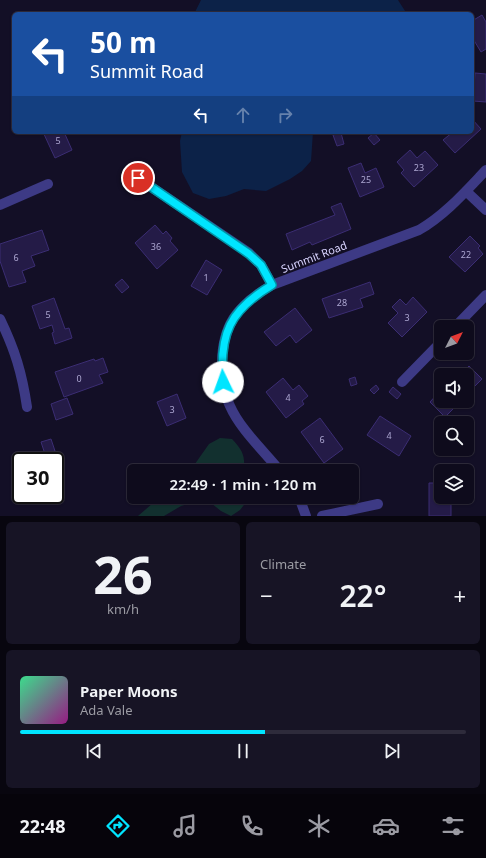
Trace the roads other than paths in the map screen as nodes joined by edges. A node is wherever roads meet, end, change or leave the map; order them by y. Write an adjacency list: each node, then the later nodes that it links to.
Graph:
1 (486, 170): 4 (street, Summit Road)
2 (138, 178): 7 (street, Summit Road)
3 (48, 184): 5 (street)
4 (466, 191): 6 (street); 7 (street, Summit Road)
5 (0, 205)
6 (486, 210)
7 (272, 285): 14 (street)
8 (486, 295): 10 (street)
9 (0, 318): 13 (street)
10 (463, 320)
11 (434, 349): 12 (street)
12 (402, 382)
13 (27, 407)
14 (274, 464)
15 (302, 504): 17 (street)
16 (378, 504): 18 (street)
17 (306, 516)
18 (322, 516)

